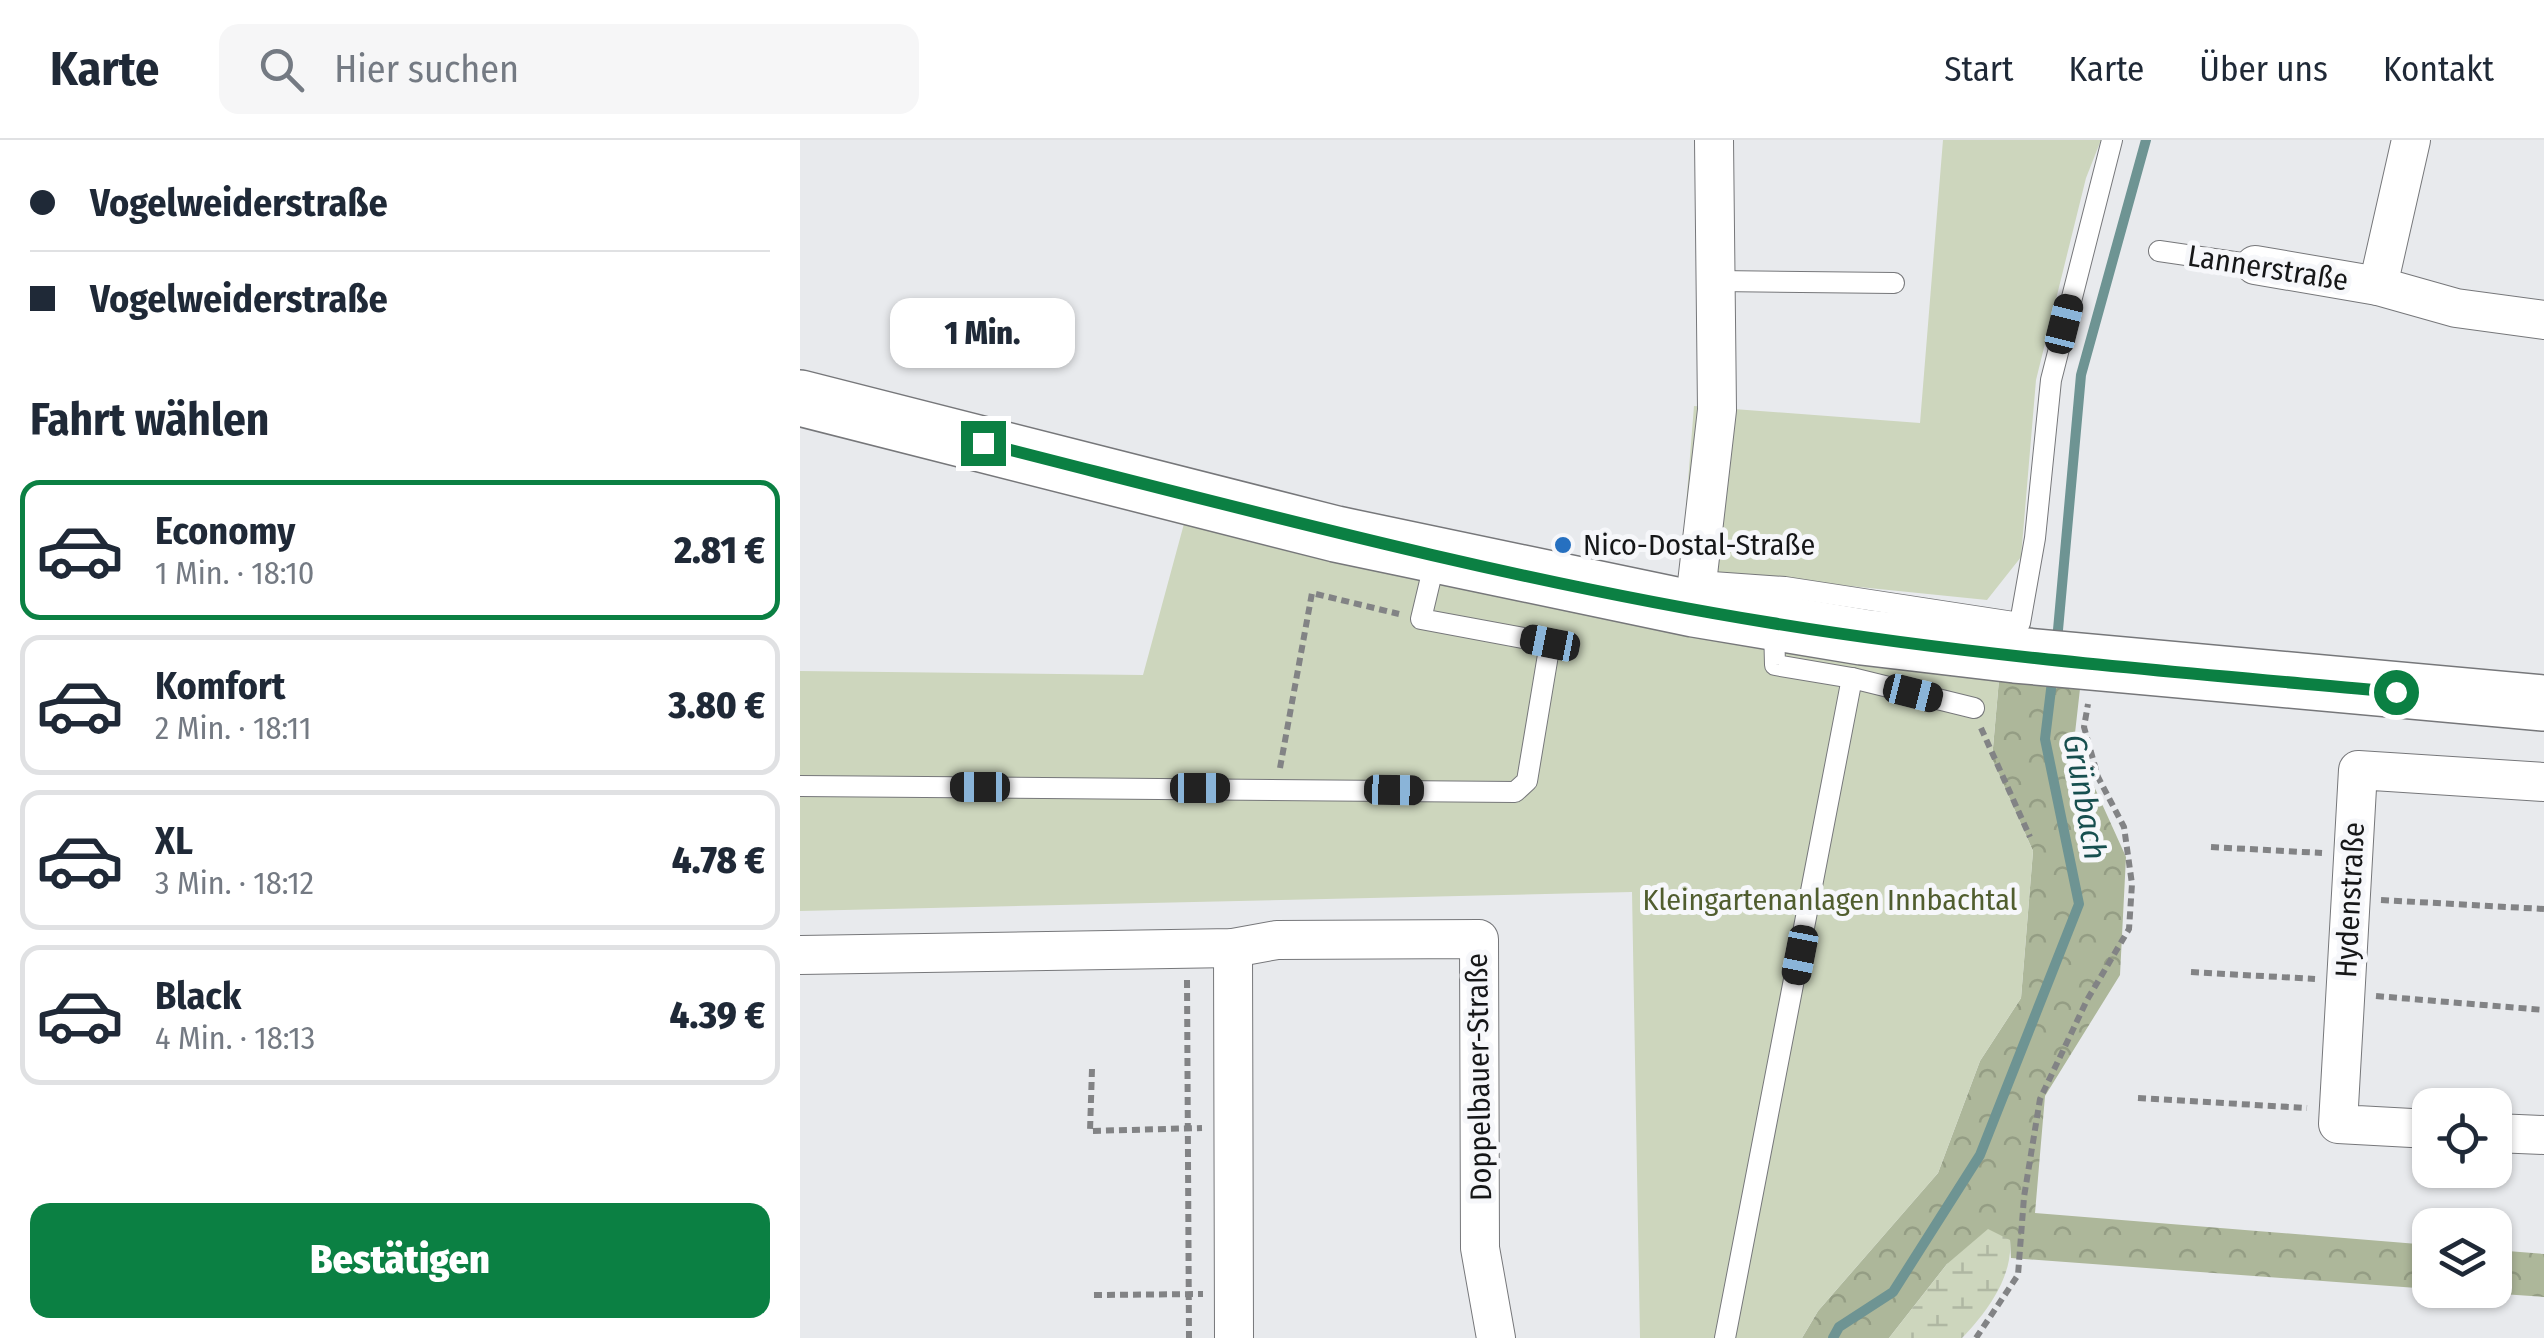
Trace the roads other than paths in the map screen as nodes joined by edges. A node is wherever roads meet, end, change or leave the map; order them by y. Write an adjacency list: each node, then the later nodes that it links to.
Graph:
1 (1714, 140): 6 (street)
2 (2112, 140): 12 (lane)
3 (2411, 140): 8 (street, Lannerstraße)
4 (2159, 251): 5 (lane, Lannerstraße)
5 (2254, 265): 8 (street, Lannerstraße)
6 (1717, 281): 7 (lane); 12 (street)
7 (1894, 283)
8 (2378, 286): 9 (street, Lannerstraße)
9 (2544, 320)
10 (800, 398): 11 (main road)
11 (1436, 556): 12 (main road); 18 (lane)
12 (1696, 595): 13 (main road)
13 (1774, 623): 14 (lane); 15 (main road)
14 (1852, 678): 16 (lane); 26 (lane)
15 (2544, 702)
16 (1974, 708)
17 (2544, 782): 21 (street, Hydenstraße)
18 (800, 786)
19 (1233, 948): 20 (street, Doppelbauer-Straße); 24 (street); 25 (street, Doppelbauer-Straße)
20 (800, 955)
21 (2412, 1128)
22 (2512, 1133): 23 (street)
23 (2544, 1135)
24 (1234, 1338)
25 (1496, 1338)
26 (1725, 1338)

